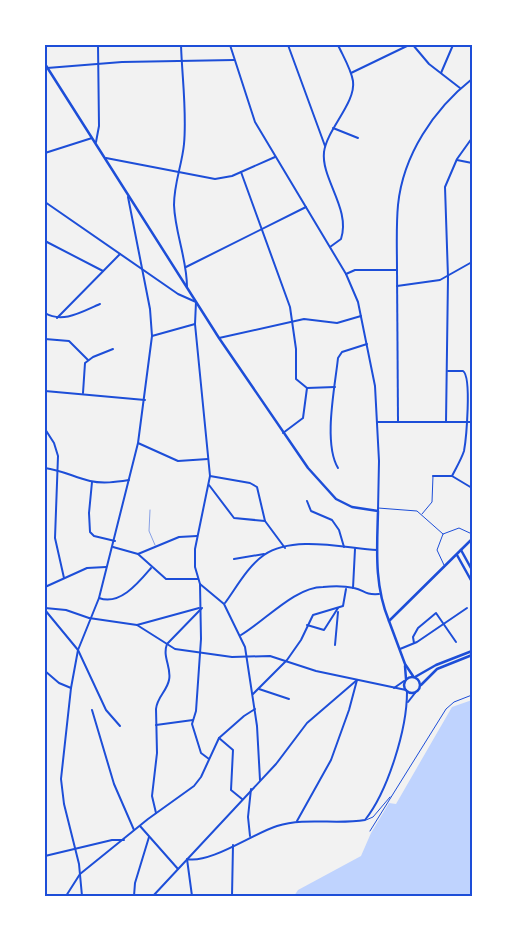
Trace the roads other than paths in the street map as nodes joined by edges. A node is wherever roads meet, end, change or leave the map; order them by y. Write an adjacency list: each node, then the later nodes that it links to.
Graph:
1 (98, 45): 11 (street)
2 (180, 45): 10 (street)
3 (230, 45): 9 (street)
4 (288, 45): 22 (street)
5 (338, 45): 13 (street)
6 (409, 45): 13 (street)
7 (414, 45): 14 (street)
8 (453, 45): 14 (street)
9 (234, 60): 10 (street); 24 (street)
10 (181, 62): 11 (street); 28 (street)
11 (98, 63): 12 (street); 21 (street)
12 (46, 66): 18 (main road)
13 (350, 73): 17 (street)
14 (441, 74): 16 (street)
15 (472, 79): 16 (street)
16 (460, 88): 40 (street)
17 (333, 128): 19 (street); 22 (street)
18 (92, 138): 21 (main road); 23 (street)
19 (358, 138)
20 (472, 138): 26 (street)
21 (96, 143): 25 (main road)
22 (326, 146): 35 (street)
23 (45, 152)
24 (275, 157): 29 (street); 32 (street)
25 (105, 158): 28 (street); 30 (main road)
26 (457, 160): 27 (street); 43 (street)
27 (472, 163)
28 (177, 171): 29 (street); 38 (street)
29 (241, 172): 33 (street)
30 (128, 194): 39 (street); 45 (main road)
31 (45, 202): 36 (street)
32 (306, 207): 33 (street); 35 (street)
33 (263, 229): 38 (street); 51 (street)
34 (45, 241): 41 (street)
35 (330, 247): 42 (street)
36 (120, 254): 39 (street); 41 (street)
37 (472, 262): 43 (street)
38 (186, 267): 45 (street)
39 (142, 269): 46 (street); 53 (street)
40 (397, 270): 42 (street); 44 (street)
41 (103, 271): 50 (street)
42 (346, 274): 49 (street)
43 (448, 277): 44 (street); 59 (street)
44 (397, 286): 65 (street)
45 (187, 287): 46 (main road)
46 (196, 302): 52 (street); 54 (main road)
47 (100, 304): 50 (street)
48 (45, 313): 50 (street)
49 (361, 316): 51 (street); 56 (street)
50 (57, 318)
51 (293, 322): 54 (street); 61 (street)
52 (195, 324): 53 (street); 73 (street)
53 (152, 336): 64 (street)
54 (219, 338): 71 (main road)
55 (45, 339): 58 (street)
56 (367, 344): 60 (street); 66 (street)
57 (114, 349): 58 (street)
58 (88, 360): 63 (street)
59 (447, 371): 67 (street); 68 (street)
60 (335, 387): 61 (street); 75 (street)
61 (307, 388): 71 (street)
62 (45, 391): 63 (street)
63 (84, 393): 64 (street)
64 (145, 400): 72 (street)
65 (398, 421): 66 (street); 67 (street)
66 (378, 422): 86 (street)
67 (446, 422): 68 (street)
68 (467, 422): 69 (street); 79 (street)
69 (472, 422)
70 (45, 429): 76 (street)
71 (284, 434): 86 (main road)
72 (138, 443): 73 (street); 80 (street)
73 (208, 459): 77 (street)
74 (45, 468): 76 (street)
75 (338, 468)
76 (58, 469): 81 (street); 109 (street)
77 (210, 476): 82 (street); 88 (street)
78 (433, 476): 79 (street); 87 (street)
79 (452, 476): 83 (street)
80 (129, 480): 81 (street); 93 (street)
81 (92, 482): 93 (street)
82 (208, 484): 88 (street); 91 (street)
83 (472, 488)
84 (307, 501): 96 (street)
85 (150, 510): 95 (lane)
86 (378, 510): 87 (street); 99 (main road)
87 (422, 515): 89 (street)
88 (265, 521): 97 (street)
89 (443, 534): 90 (street); 105 (street)
90 (472, 534)
91 (197, 536): 95 (street); 110 (street)
92 (472, 539): 100 (main road)
93 (115, 541): 94 (street)
94 (113, 547): 101 (street); 106 (street)
95 (156, 547): 101 (street)
96 (344, 547): 97 (street); 98 (street)
97 (285, 548): 102 (street)
98 (355, 548): 99 (street); 115 (street)
99 (377, 550): 116 (main road)
100 (461, 550): 103 (main road); 108 (main road)
101 (138, 554): 107 (street)
102 (266, 554): 104 (street); 118 (street)
103 (457, 555): 105 (main road); 111 (main road)
104 (234, 559)
105 (445, 566): 124 (main road)
106 (107, 567): 109 (street); 117 (street)
107 (151, 568): 110 (street); 117 (street)
108 (472, 570)
109 (64, 578): 113 (street)
110 (198, 579): 112 (street)
111 (472, 582)
112 (200, 584): 118 (street); 119 (street)
113 (45, 587)
114 (346, 588): 115 (street); 122 (street); 128 (street)
115 (353, 588): 116 (street)
116 (379, 594): 124 (main road)
117 (99, 598): 123 (street)
118 (224, 604): 128 (street)
119 (202, 608): 125 (street); 131 (street); 136 (street)
120 (467, 608): 127 (street)
121 (45, 609): 123 (street); 134 (street)
122 (338, 610): 126 (street); 126 (street); 132 (street)
123 (89, 618): 125 (street); 134 (street)
124 (389, 621): 133 (main road)
125 (137, 625): 131 (street)
126 (307, 625): 139 (street)
127 (444, 625): 129 (street); 130 (street); 130 (street)
128 (241, 634): 138 (street)
129 (456, 642)
130 (414, 643): 133 (street)
131 (167, 644): 136 (street); 158 (street)
132 (335, 644)
133 (400, 649): 140 (main road)
134 (78, 650): 146 (street); 159 (street)
135 (472, 651): 142 (main road)
136 (200, 653): 138 (street); 157 (street)
137 (472, 655): 145 (main road)
138 (247, 657): 139 (street); 151 (street)
139 (287, 660): 143 (street); 148 (street)
140 (405, 664): 142 (main road); 144 (main road)
141 (45, 671): 146 (street)
142 (414, 676): 144 (main road); 145 (main road)
143 (356, 680): 147 (street); 162 (street); 168 (street)
144 (405, 680): 147 (street); 149 (main road)
145 (421, 685): 150 (main road)
146 (71, 688): 176 (street)
147 (394, 688): 149 (street)
148 (259, 689): 151 (street); 153 (street)
149 (406, 691): 150 (main road); 154 (street)
150 (415, 693): 154 (street)
151 (253, 694): 155 (street)
152 (472, 695): 164 (street)
153 (289, 700)
154 (406, 704): 167 (street)
155 (255, 709): 160 (street); 162 (street)
156 (92, 710): 170 (street)
157 (193, 720): 158 (street); 161 (street)
158 (156, 725): 166 (street)
159 (120, 726)
160 (219, 738): 161 (street); 165 (street)
161 (209, 759): 166 (street)
162 (260, 780): 163 (street)
163 (251, 790): 165 (street); 172 (street)
164 (392, 795): 167 (street); 171 (street)
165 (242, 799): 178 (street)
166 (156, 813): 169 (street)
167 (365, 820): 168 (street)
168 (297, 821): 172 (street)
169 (140, 826): 170 (street); 173 (street)
170 (134, 830): 174 (street)
171 (370, 831)
172 (250, 836): 175 (street)
173 (149, 838): 179 (street); 183 (street)
174 (124, 840): 176 (street); 180 (street)
175 (233, 845): 178 (street); 186 (street)
176 (76, 849): 177 (street); 180 (street)
177 (45, 856)
178 (187, 859): 179 (street); 185 (street)
179 (178, 869): 184 (street)
180 (80, 874): 181 (street); 182 (street)
181 (66, 896)
182 (82, 896)
183 (134, 896)
184 (153, 896)
185 (192, 896)
186 (232, 896)

